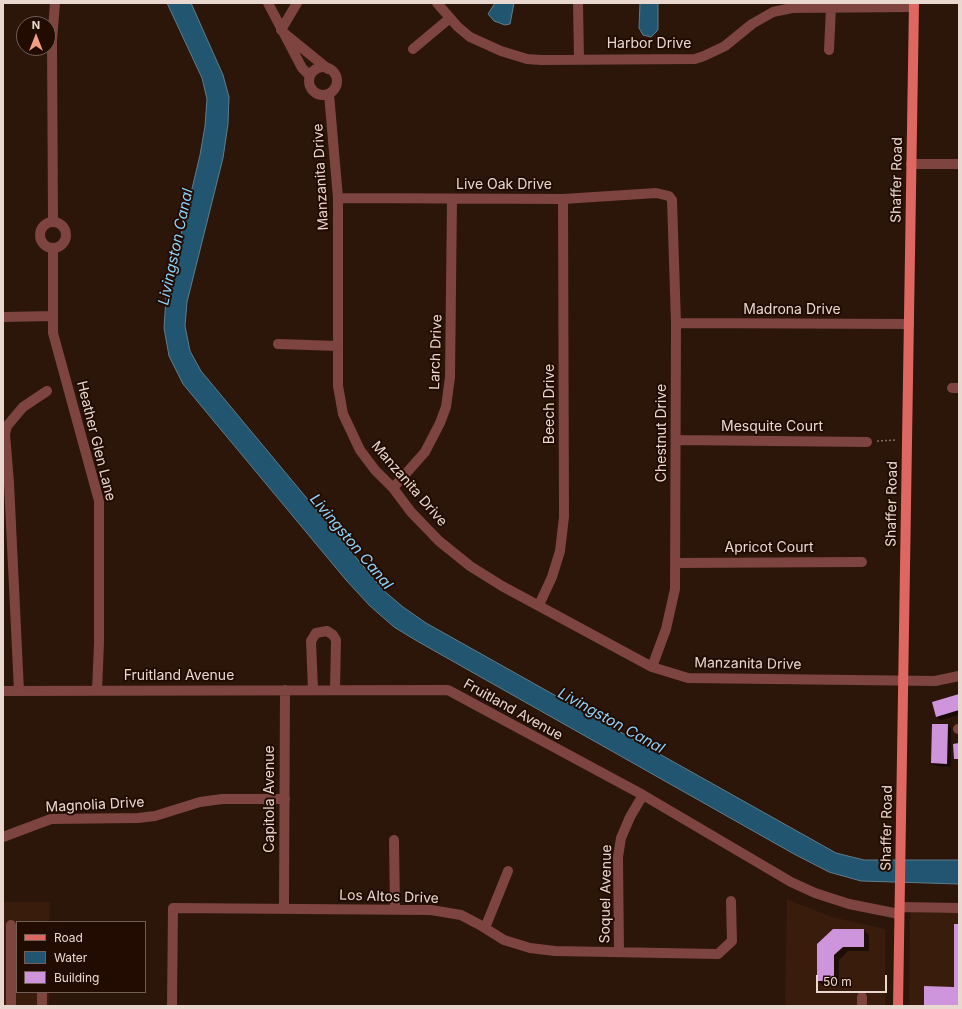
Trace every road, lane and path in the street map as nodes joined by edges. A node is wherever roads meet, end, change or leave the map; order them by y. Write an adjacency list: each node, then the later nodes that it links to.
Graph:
1 (55, 3): 22 (street)
2 (268, 3): 9 (street)
3 (297, 3): 9 (street)
4 (437, 3): 8 (street, Harbor Drive)
5 (578, 3): 12 (street)
6 (914, 5): 7 (street, Harbor Drive); 16 (main road, Shaffer Road)
7 (831, 7): 11 (street); 12 (street, Harbor Drive)
8 (450, 18): 10 (street); 12 (street, Harbor Drive)
9 (281, 30): 13 (street); 14 (street)
10 (413, 49)
11 (829, 50)
12 (578, 58)
13 (328, 69): 14 (street); 15 (street)
14 (310, 76): 15 (street)
15 (329, 94): 19 (street, Manzanita Drive)
16 (911, 164): 17 (street); 27 (main road, Shaffer Road)
17 (959, 164)
18 (670, 196): 21 (street, Live Oak Drive); 26 (street, Chestnut Drive)
19 (338, 198): 20 (street, Live Oak Drive); 29 (street, Manzanita Drive)
20 (452, 199): 21 (street, Live Oak Drive); 35 (street, Larch Drive)
21 (563, 199): 38 (street, Beech Drive)
22 (53, 222): 23 (street); 23 (street)
23 (53, 248): 24 (street, Heather Glen Lane)
24 (53, 316): 25 (street); 47 (street, Heather Glen Lane)
25 (3, 317)
26 (676, 323): 27 (street, Madrona Drive); 31 (street, Chestnut Drive)
27 (909, 324): 32 (main road, Shaffer Road)
28 (278, 344): 29 (street)
29 (338, 346): 35 (street, Manzanita Drive)
30 (47, 391): 34 (street)
31 (676, 440): 33 (street, Mesquite Court); 37 (street, Chestnut Drive)
32 (907, 440): 33 (path); 41 (main road, Shaffer Road)
33 (867, 442)
34 (6, 480): 46 (street)
35 (392, 488): 38 (street, Manzanita Drive)
36 (862, 562): 37 (street, Apricot Court)
37 (676, 563): 39 (street, Chestnut Drive)
38 (539, 605): 39 (street, Manzanita Drive)
39 (652, 666): 41 (street, Manzanita Drive)
40 (959, 676): 41 (street, Manzanita Drive)
41 (903, 680): 57 (main road, Shaffer Road)
42 (285, 690): 43 (street, Fruitland Avenue); 47 (street, Fruitland Avenue); 49 (street, Capitola Avenue)
43 (313, 690): 44 (street, Fruitland Avenue); 44 (street)
44 (335, 690): 48 (street, Fruitland Avenue)
45 (3, 691): 46 (street, Fruitland Avenue)
46 (19, 691): 47 (street, Fruitland Avenue)
47 (97, 691)
48 (643, 795): 57 (street, Fruitland Avenue); 60 (street, Soquel Avenue)
49 (284, 799): 50 (street, Magnolia Drive); 55 (street, Capitola Avenue)
50 (3, 837)
51 (394, 840): 56 (street)
52 (508, 871): 59 (street)
53 (732, 901): 60 (street, Los Altos Drive)
54 (959, 908): 57 (street, Fruitland Avenue)
55 (284, 909): 56 (street, Los Altos Drive); 64 (street, Los Altos Drive)
56 (395, 909): 59 (street, Los Altos Drive)
57 (900, 910): 65 (main road, Shaffer Road)
58 (10, 925): 62 (street)
59 (485, 928): 60 (street, Los Altos Drive)
60 (619, 951)
61 (42, 993): 63 (street)
62 (11, 1006)
63 (42, 1006)
64 (172, 1006)
65 (898, 1006)

